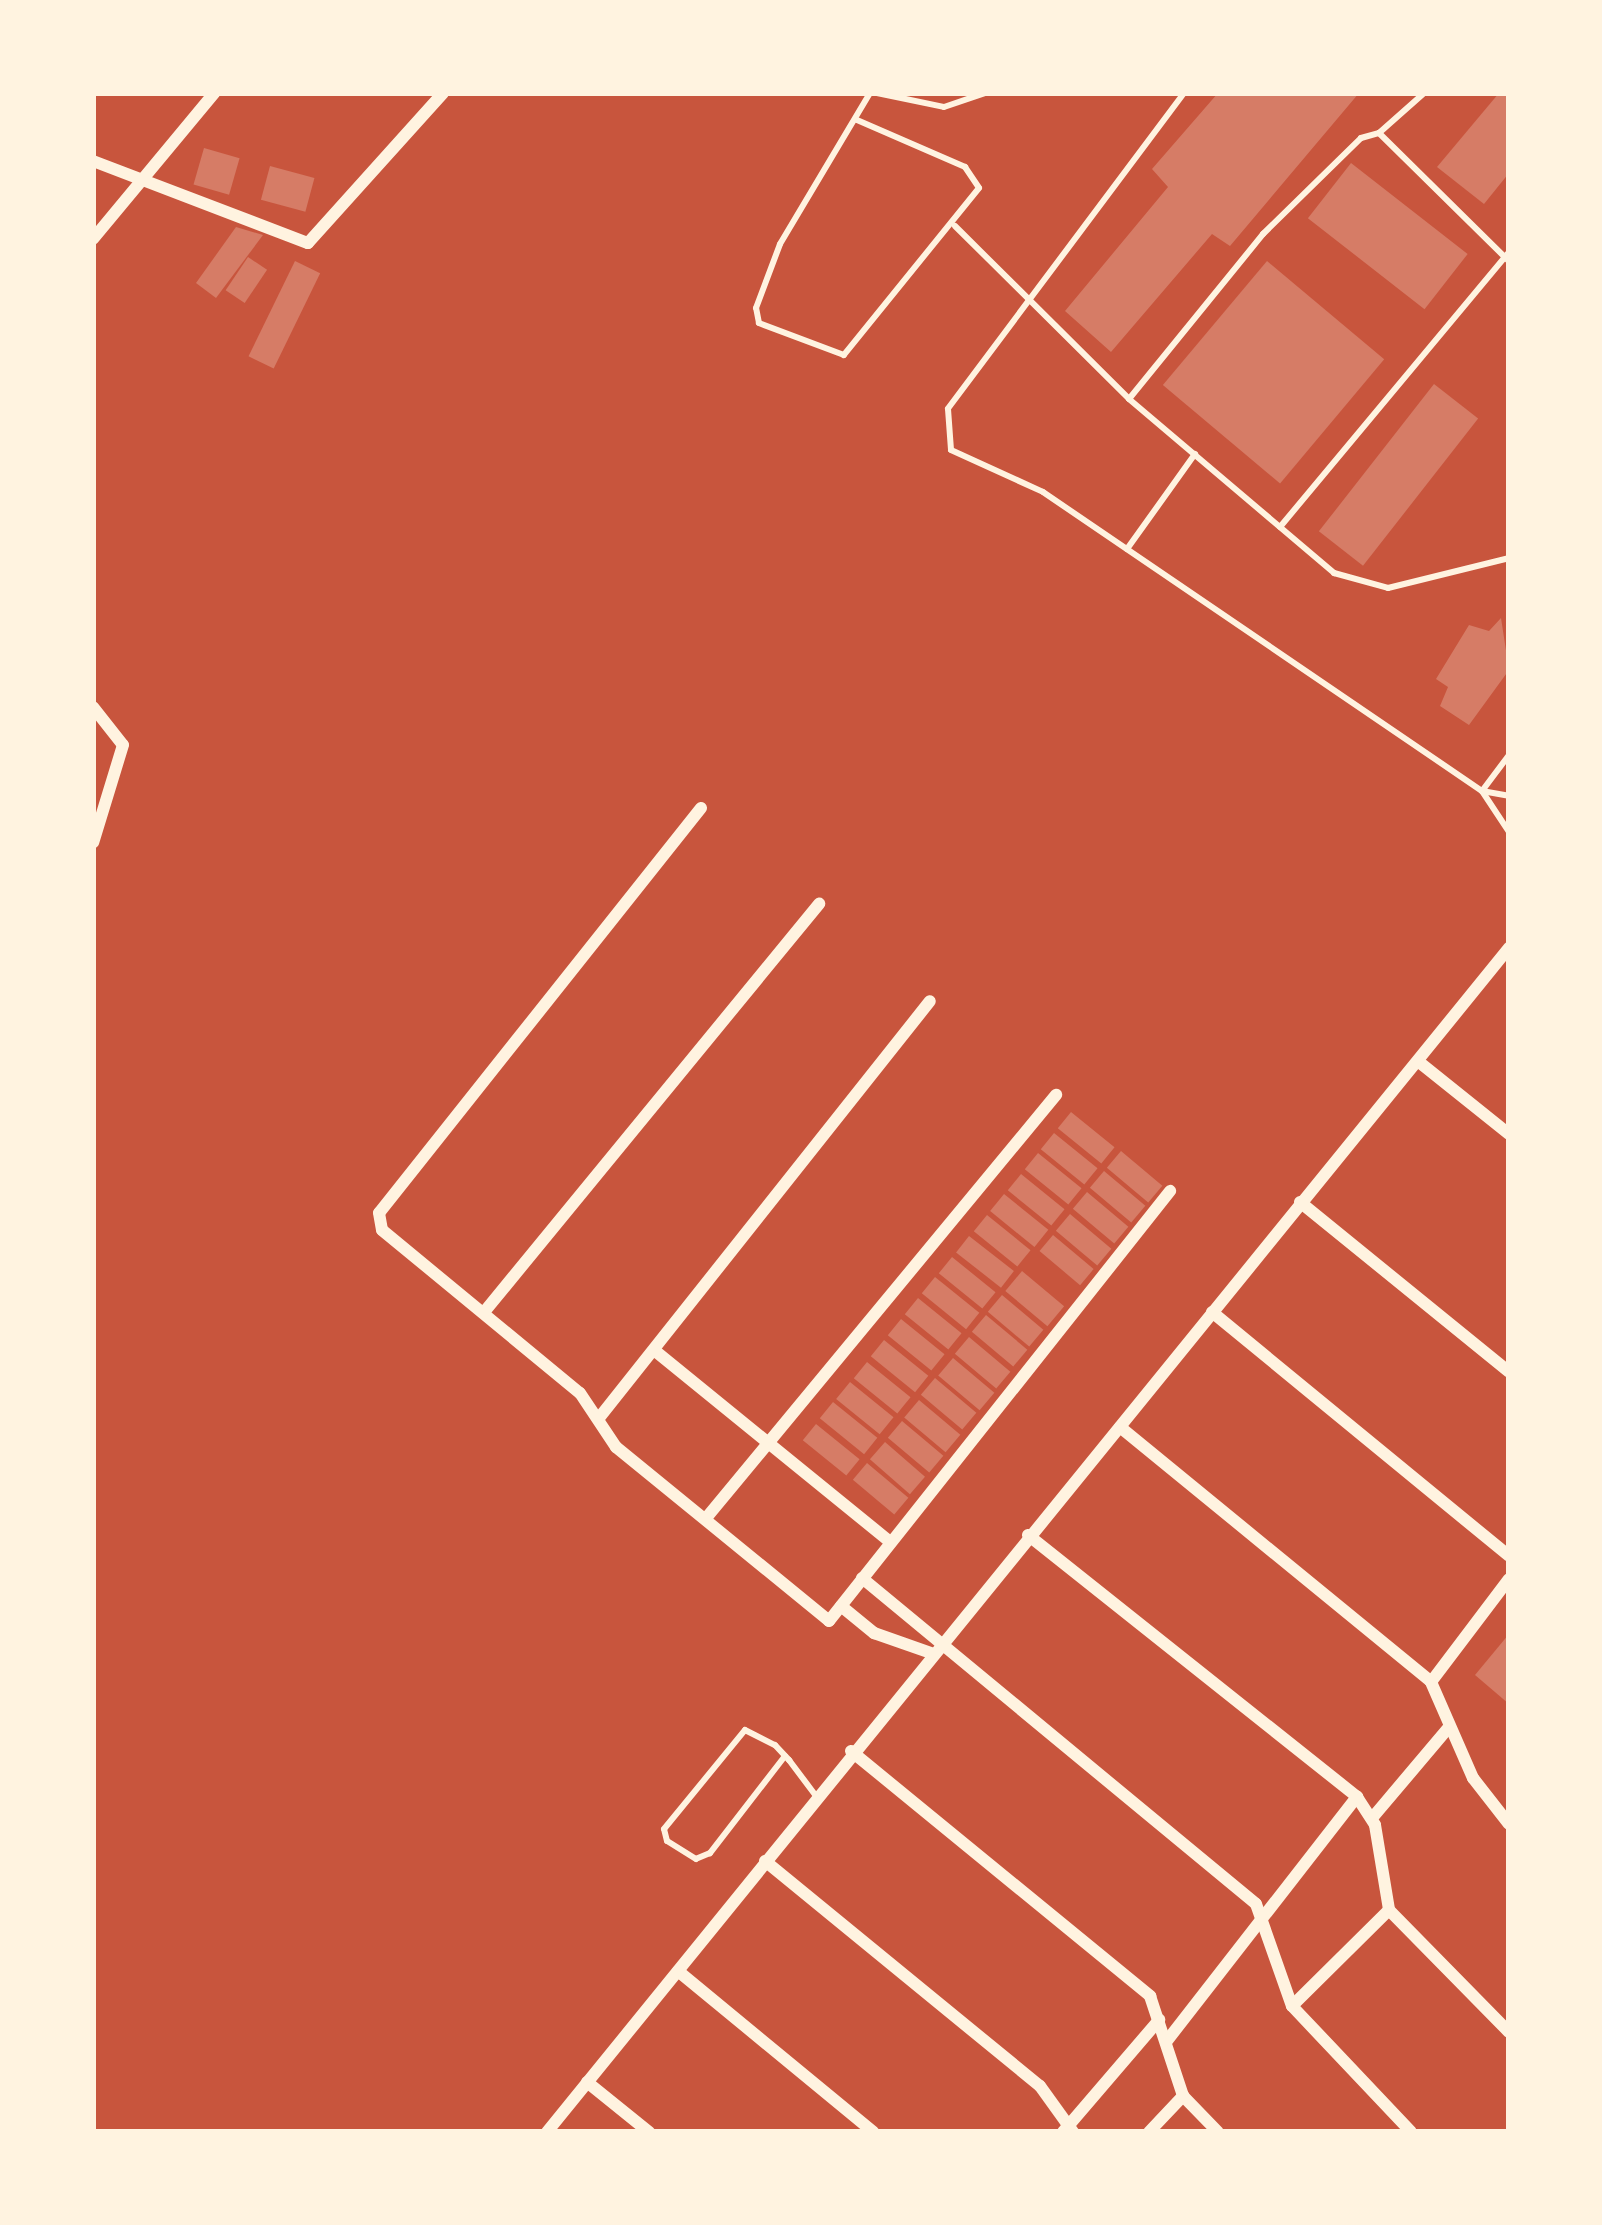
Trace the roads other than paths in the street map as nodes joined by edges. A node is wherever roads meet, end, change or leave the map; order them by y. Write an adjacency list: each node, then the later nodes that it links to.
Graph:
1 (214, 93): 10 (street)
2 (443, 93): 10 (street)
3 (874, 93): 4 (lane); 7 (lane)
4 (985, 93)
5 (1184, 93): 14 (lane)
6 (1424, 93): 8 (lane)
7 (857, 120): 11 (lane); 11 (lane)
8 (1378, 134): 13 (lane); 15 (lane)
9 (93, 161): 10 (street)
10 (142, 188): 12 (street)
11 (954, 225): 14 (lane)
12 (93, 238)
13 (1508, 257): 17 (lane)
14 (1028, 298): 15 (lane); 18 (lane)
15 (1130, 399): 16 (lane)
16 (1195, 454): 17 (lane); 18 (lane)
17 (1280, 527): 19 (lane)
18 (1127, 549): 22 (lane)
19 (1509, 558)
20 (93, 707): 26 (street)
21 (1509, 755): 22 (lane)
22 (1482, 791): 23 (lane); 25 (lane)
23 (1509, 796)
24 (701, 808): 35 (street)
25 (1509, 832)
26 (93, 843)
27 (819, 904): 35 (street)
28 (1509, 949): 30 (street)
29 (930, 1000): 37 (street)
30 (1419, 1062): 32 (street); 34 (street)
31 (1056, 1095): 41 (street)
32 (1509, 1134)
33 (1170, 1191): 44 (street)
34 (1300, 1202): 36 (street); 38 (street)
35 (485, 1311): 39 (street)
36 (1212, 1312): 40 (street); 45 (street)
37 (654, 1350): 39 (street); 41 (street)
38 (1509, 1372)
39 (599, 1418): 42 (street)
40 (1120, 1427): 43 (street); 50 (street)
41 (768, 1444): 42 (street); 44 (street)
42 (706, 1517): 48 (street)
43 (1028, 1535): 49 (street); 55 (street)
44 (889, 1540): 46 (street)
45 (1509, 1556)
46 (862, 1578): 48 (street); 49 (street)
47 (1509, 1579): 50 (street)
48 (841, 1606): 49 (street)
49 (934, 1649): 52 (street); 60 (street)
50 (1431, 1682): 51 (street)
51 (1449, 1727): 56 (street); 57 (street)
52 (851, 1751): 54 (street); 63 (street)
53 (784, 1756): 53 (lane); 54 (lane)
54 (816, 1796): 58 (street)
55 (1357, 1797): 56 (street); 60 (street)
56 (1373, 1817): 59 (street)
57 (1509, 1824)
58 (764, 1861): 61 (street); 68 (street)
59 (1389, 1910): 62 (street); 64 (street)
60 (1265, 1920): 62 (street); 65 (street)
61 (678, 1971): 66 (street); 71 (street)
62 (1292, 2006): 74 (street)
63 (1159, 2020): 65 (street); 68 (street)
64 (1509, 2032)
65 (1166, 2042): 67 (street)
66 (587, 2082): 69 (street); 70 (street)
67 (1183, 2096): 72 (street); 73 (street)
68 (1069, 2128)
69 (548, 2132)
70 (649, 2132)
71 (873, 2132)
72 (1149, 2132)
73 (1218, 2132)
74 (1412, 2132)

